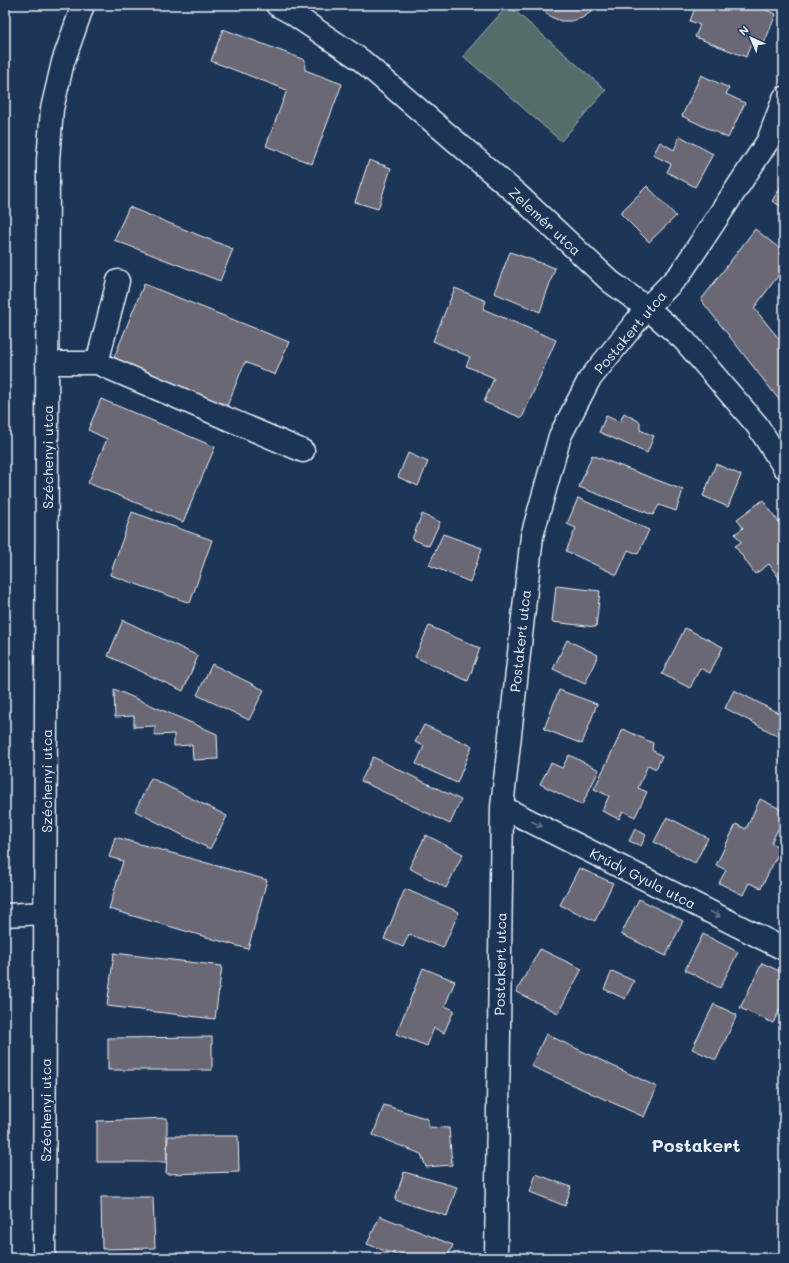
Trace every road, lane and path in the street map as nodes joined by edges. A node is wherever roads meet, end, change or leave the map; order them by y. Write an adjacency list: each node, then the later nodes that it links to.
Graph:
1 (83, 5): 7 (street, Széchenyi utca)
2 (277, 5): 5 (street, Zelemér utca)
3 (784, 98): 5 (street, Postakert utca)
4 (118, 281): 6 (street)
5 (647, 308): 9 (street, Zelemér utca); 10 (street, Postakert utca)
6 (97, 363): 7 (street); 8 (street)
7 (47, 364): 11 (street, Széchenyi utca)
8 (303, 451)
9 (784, 467)
10 (502, 807): 13 (street, Krúdy Gyula utca, one-way to 13); 15 (street, Postakert utca)
11 (45, 913): 12 (street); 14 (street, Széchenyi utca)
12 (5, 915)
13 (784, 949)
14 (44, 1258)
15 (496, 1258)

